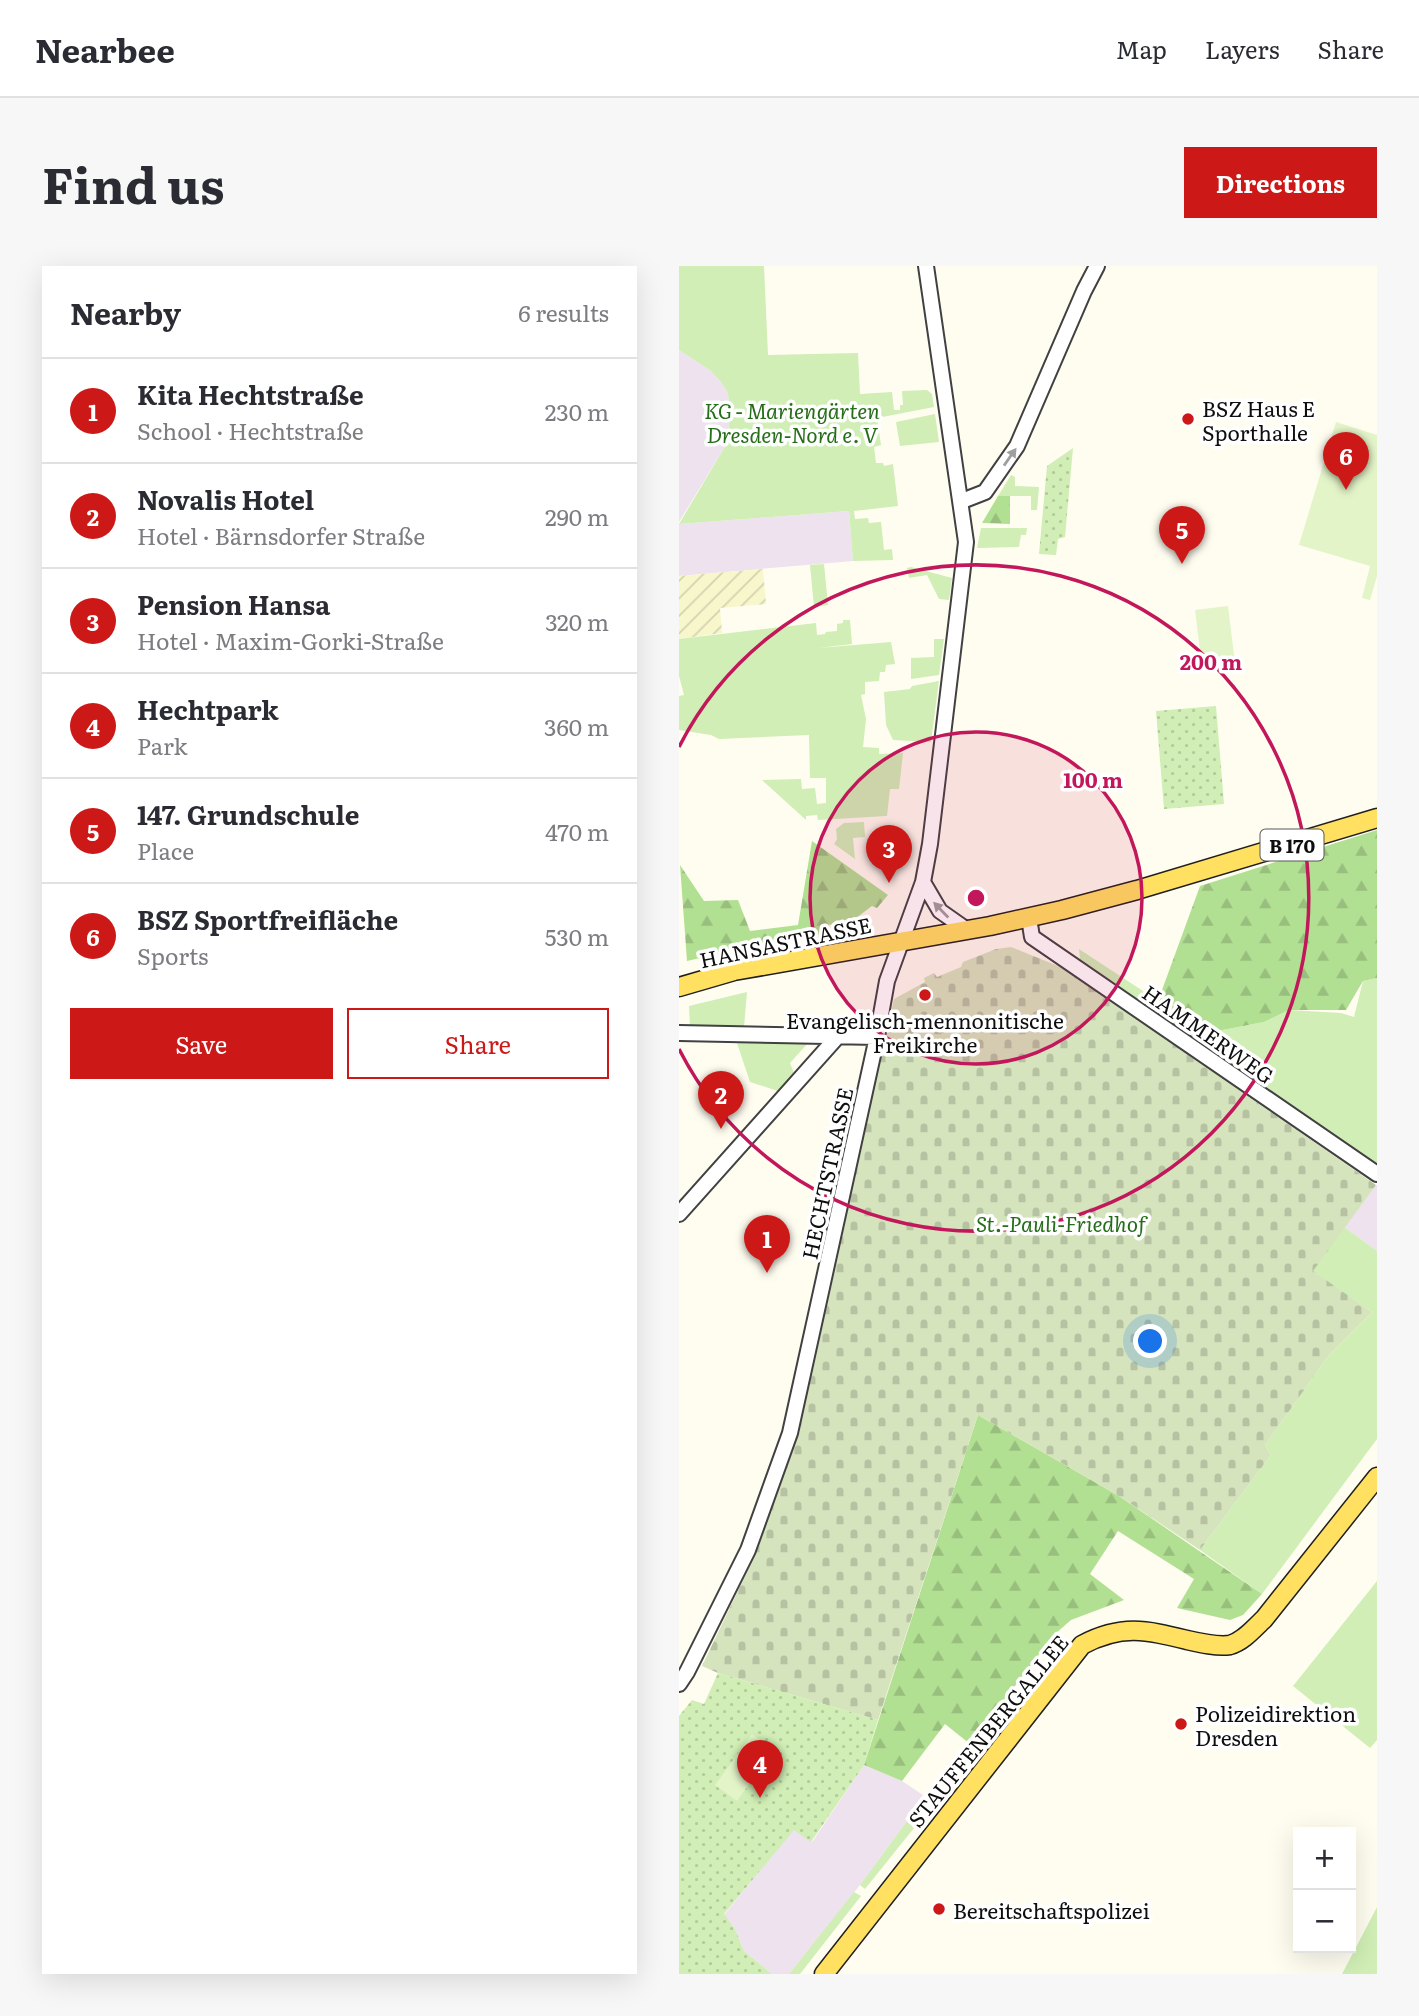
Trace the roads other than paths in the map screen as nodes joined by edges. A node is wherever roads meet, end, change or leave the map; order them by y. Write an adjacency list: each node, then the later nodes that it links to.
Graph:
1 (926, 266): 3 (street, HECHTSTRASSE)
2 (1097, 266): 3 (street, one-way to 2)
3 (962, 501): 5 (street, HECHTSTRASSE)
4 (1377, 818): 6 (main road, B 170)
5 (923, 882): 7 (street, one-way to 5); 8 (street, HECHTSTRASSE)
6 (1029, 918): 7 (main road, B 170); 13 (street, HAMMERWEG)
7 (967, 930): 8 (main road, B 170)
8 (900, 942): 9 (main road, HANSASTRASSE / B 170); 12 (street, HECHTSTRASSE)
9 (679, 988)
10 (679, 1033): 11 (street)
11 (839, 1035): 12 (street); 14 (street)
12 (877, 1037): 16 (street, HECHTSTRASSE)
13 (1377, 1174)
14 (679, 1214)
15 (1377, 1477): 17 (main road, STAUFFENBERGALLEE)
16 (682, 1674)
17 (824, 1974)

